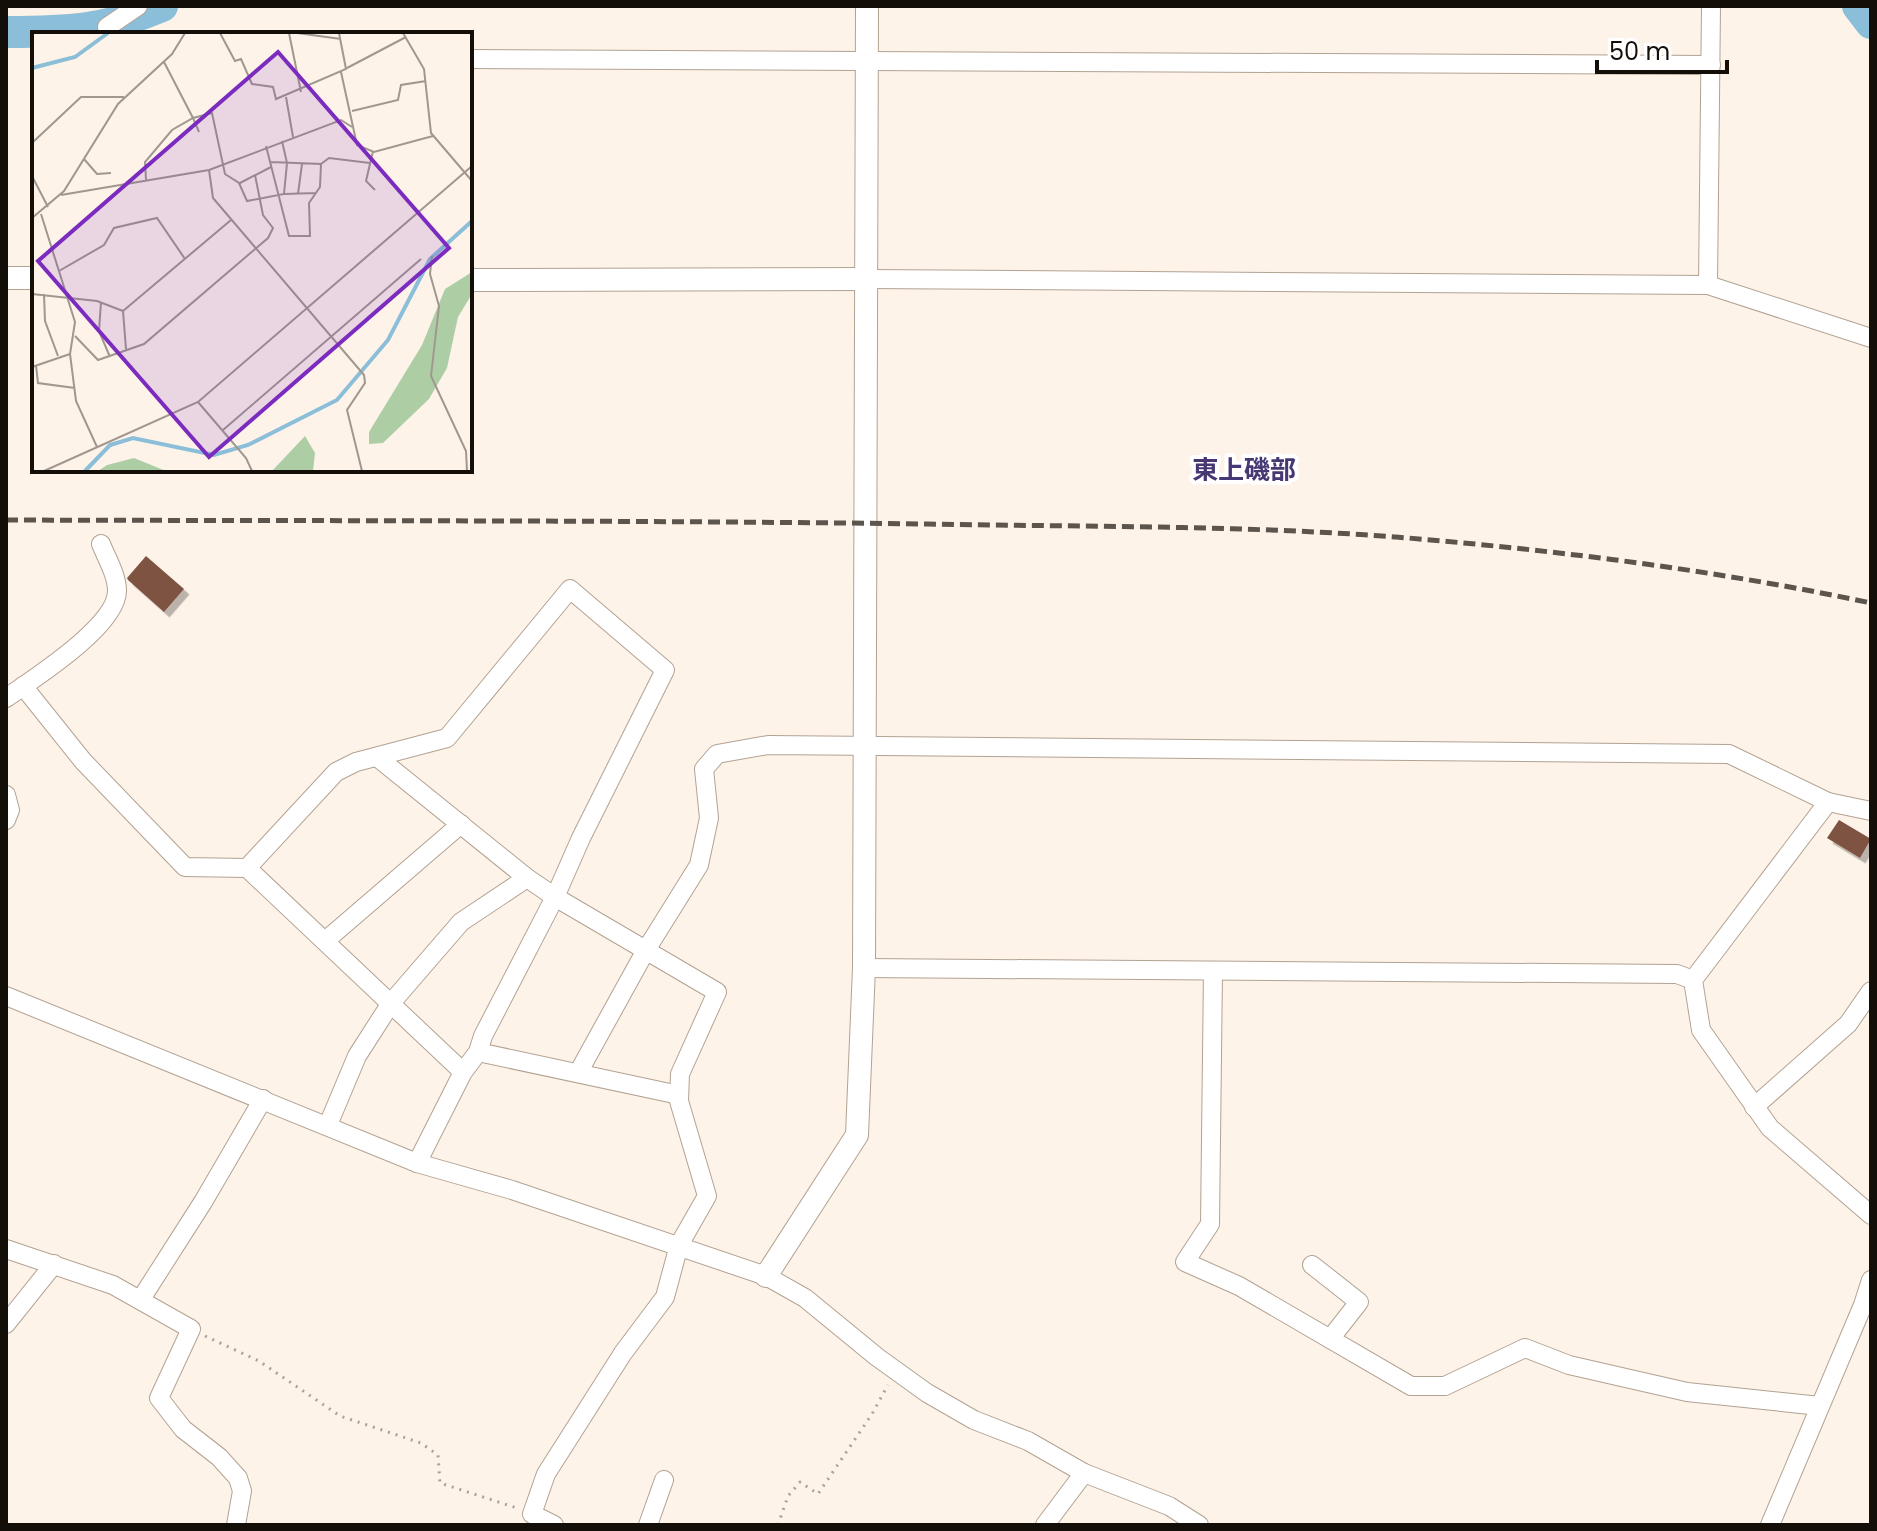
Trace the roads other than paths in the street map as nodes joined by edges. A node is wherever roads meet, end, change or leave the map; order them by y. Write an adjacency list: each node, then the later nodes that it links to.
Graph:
1 (138, 6): 4 (street)
2 (867, 6): 6 (street)
3 (1711, 6): 7 (street)
4 (107, 27)
5 (472, 59): 6 (street)
6 (867, 61): 7 (street); 10 (street)
7 (1711, 65): 12 (street)
8 (6, 278): 9 (street)
9 (32, 278)
10 (865, 279): 11 (street); 12 (street); 17 (street)
11 (472, 280)
12 (1708, 285): 13 (street)
13 (1871, 338)
14 (101, 544): 15 (street)
15 (23, 686): 16 (street); 24 (street)
16 (6, 698)
17 (864, 746): 20 (street); 28 (street); 29 (street)
18 (377, 757): 23 (street); 24 (street); 26 (street)
19 (6, 795): 22 (street)
20 (1828, 802): 21 (street); 31 (street)
21 (1871, 811)
22 (6, 820)
23 (461, 824): 25 (street); 27 (street)
24 (247, 868): 27 (street)
25 (527, 878): 26 (street); 34 (street)
26 (555, 897): 28 (street); 35 (street)
27 (325, 941): 34 (street)
28 (646, 950): 37 (street); 38 (street)
29 (864, 968): 30 (street); 48 (street)
30 (1213, 971): 31 (street); 52 (street)
31 (1693, 980): 40 (street)
32 (1871, 991): 40 (street)
33 (6, 996): 39 (street)
34 (391, 1003): 36 (street); 41 (street)
35 (478, 1052): 36 (street); 37 (street)
36 (463, 1072): 42 (street)
37 (578, 1073): 38 (street)
38 (679, 1095): 44 (street)
39 (263, 1099): 41 (street); 50 (street)
40 (1754, 1107): 43 (street)
41 (328, 1125): 42 (street)
42 (417, 1163): 44 (street)
43 (1871, 1215)
44 (679, 1245): 48 (street); 57 (street)
45 (6, 1249): 46 (street)
46 (54, 1264): 50 (street); 51 (street)
47 (1312, 1265): 52 (street)
48 (766, 1276): 54 (street)
49 (1871, 1280): 53 (street)
50 (141, 1299): 56 (street)
51 (6, 1324)
52 (1330, 1339): 53 (street)
53 (1820, 1406): 61 (street)
54 (1084, 1473): 59 (street); 60 (street)
55 (664, 1480): 58 (street)
56 (236, 1525)
57 (554, 1525)
58 (648, 1525)
59 (1045, 1525)
60 (1199, 1525)
61 (1770, 1525)

